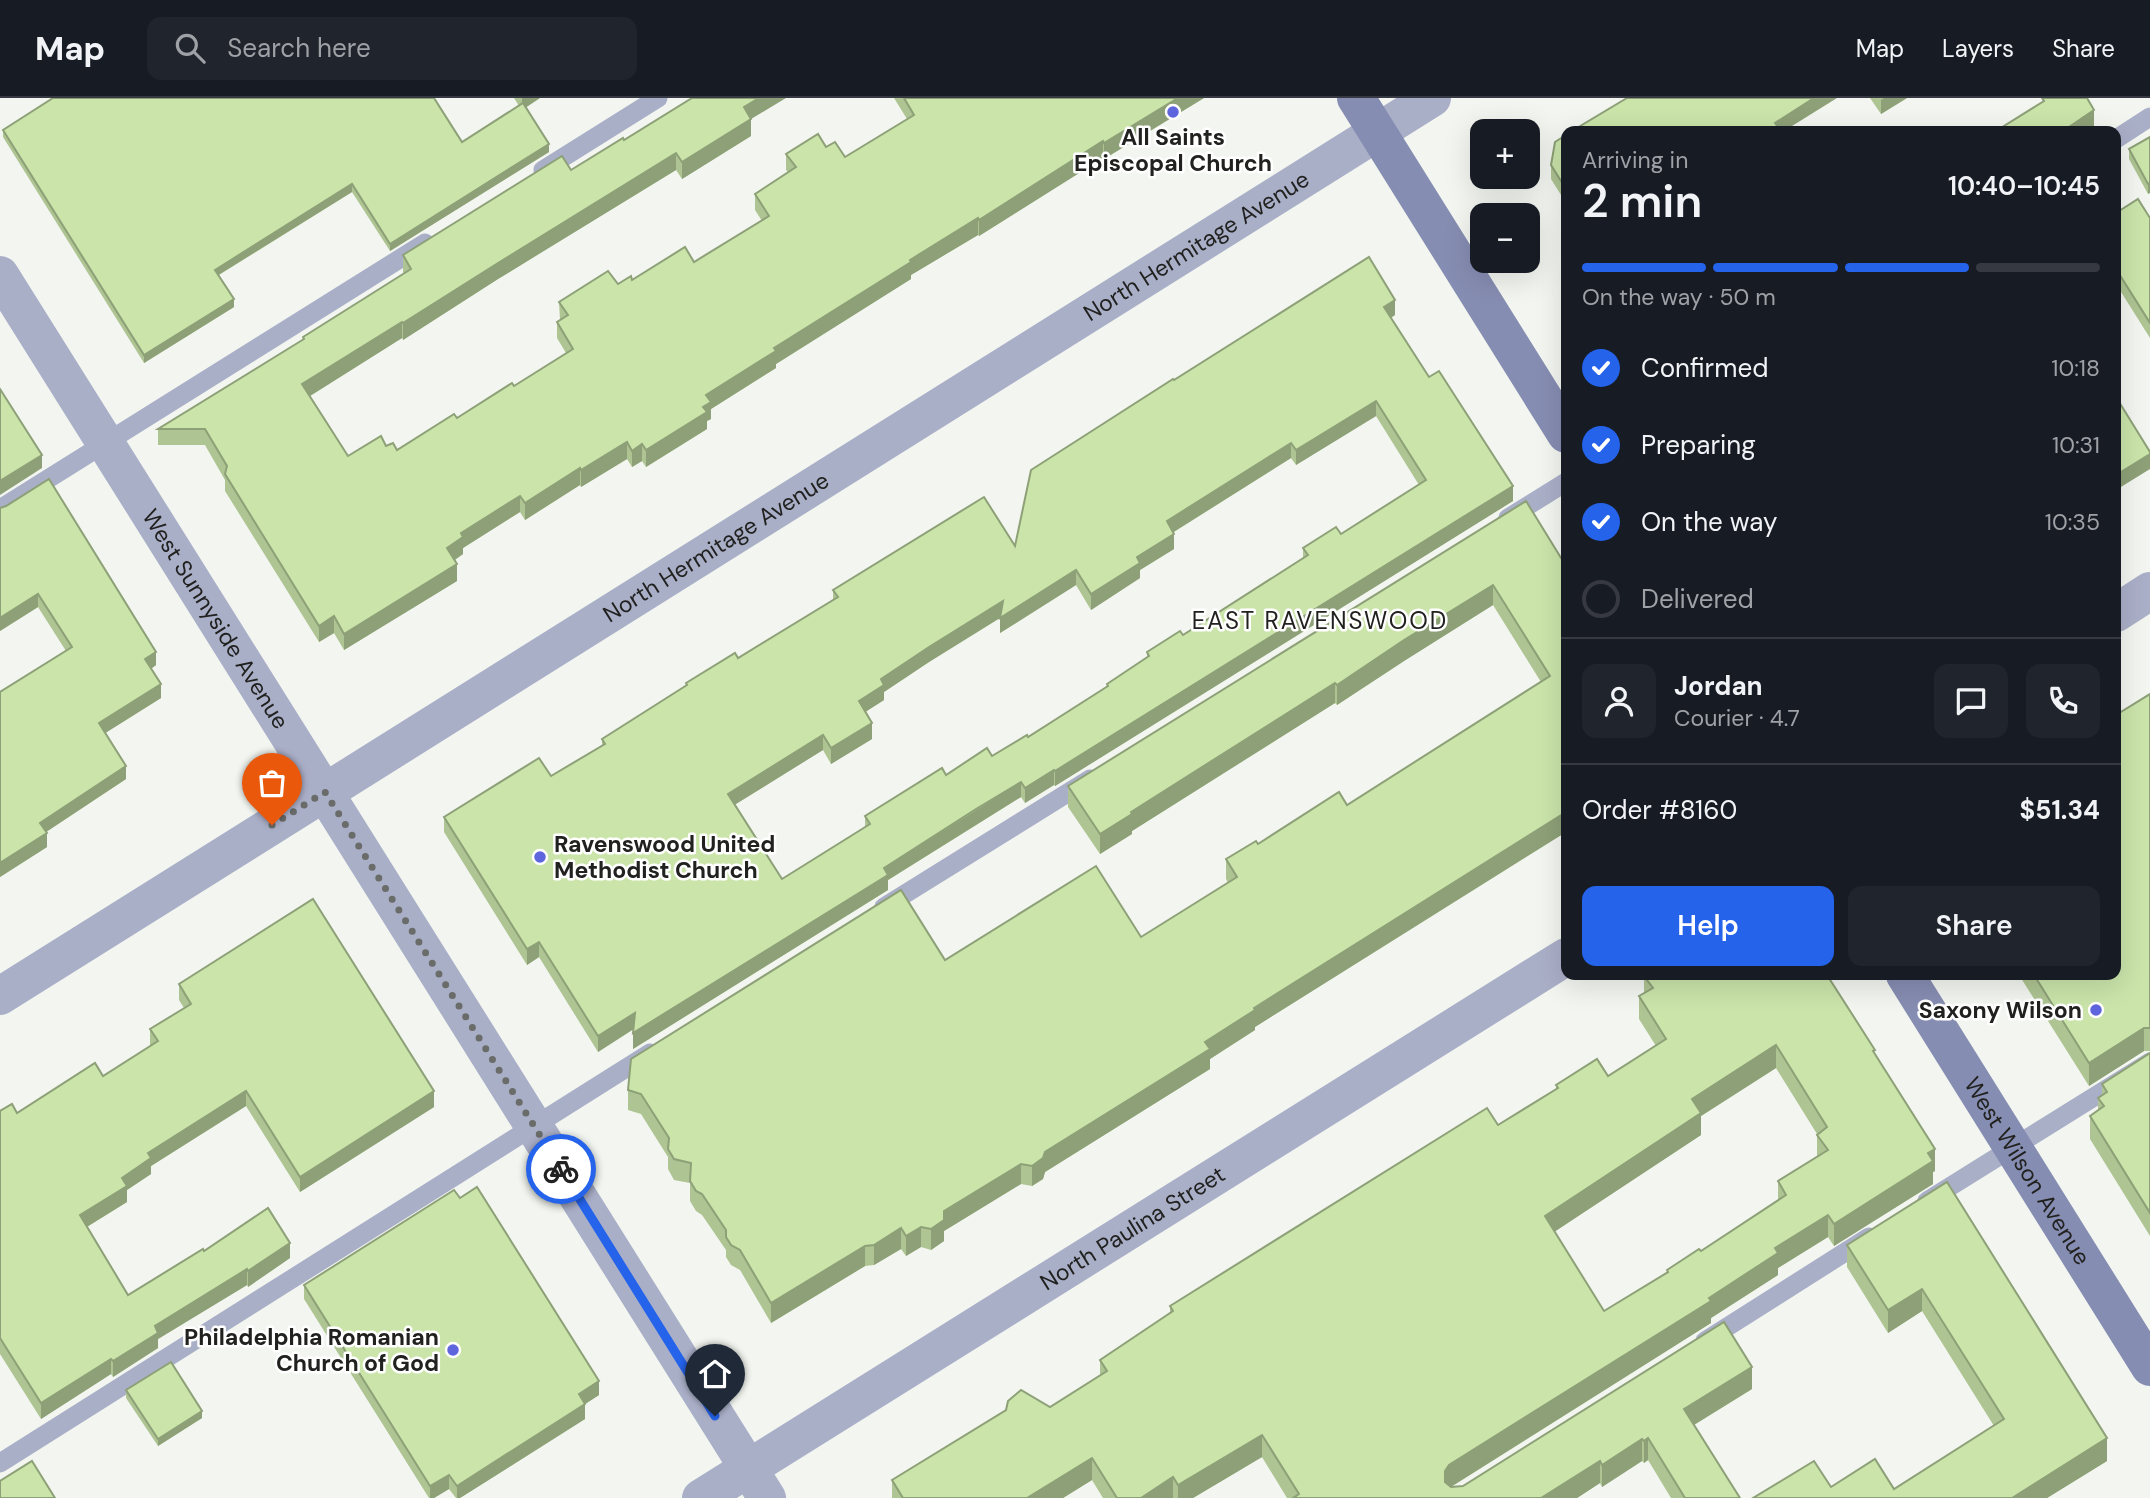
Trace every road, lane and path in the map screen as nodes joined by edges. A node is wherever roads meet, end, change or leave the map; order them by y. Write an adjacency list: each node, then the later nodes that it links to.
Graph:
1 (657, 98): 7 (lane)
2 (1356, 98): 5 (street)
3 (1433, 98): 5 (street, North Hermitage Avenue)
4 (2150, 117): 6 (lane)
5 (1378, 132): 10 (street); 18 (street, North Hermitage Avenue)
6 (2121, 136)
7 (529, 178)
8 (435, 237): 11 (lane)
9 (0, 275): 11 (street, West Sunnyside Avenue)
10 (1561, 426)
11 (105, 443): 13 (lane); 18 (street, West Sunnyside Avenue)
12 (1561, 485): 14 (lane)
13 (0, 509)
14 (1487, 531)
15 (2150, 592): 16 (street)
16 (2121, 610)
17 (1111, 766): 19 (lane)
18 (325, 792): 22 (street, North Hermitage Avenue); 25 (street, West Sunnyside Avenue)
19 (864, 920)
20 (1561, 960): 32 (street, North Paulina Street)
21 (1908, 980): 26 (street, West Wilson Avenue)
22 (0, 996)
23 (664, 1044): 25 (lane)
24 (2150, 1062): 26 (lane)
25 (534, 1125): 31 (lane); 32 (street, West Sunnyside Avenue)
26 (2013, 1147): 27 (lane); 30 (street, West Wilson Avenue)
27 (1913, 1210)
28 (1889, 1224): 29 (lane)
29 (1690, 1350)
30 (2150, 1367)
31 (0, 1463)
32 (758, 1483): 33 (street, North Paulina Street)
33 (701, 1498)

